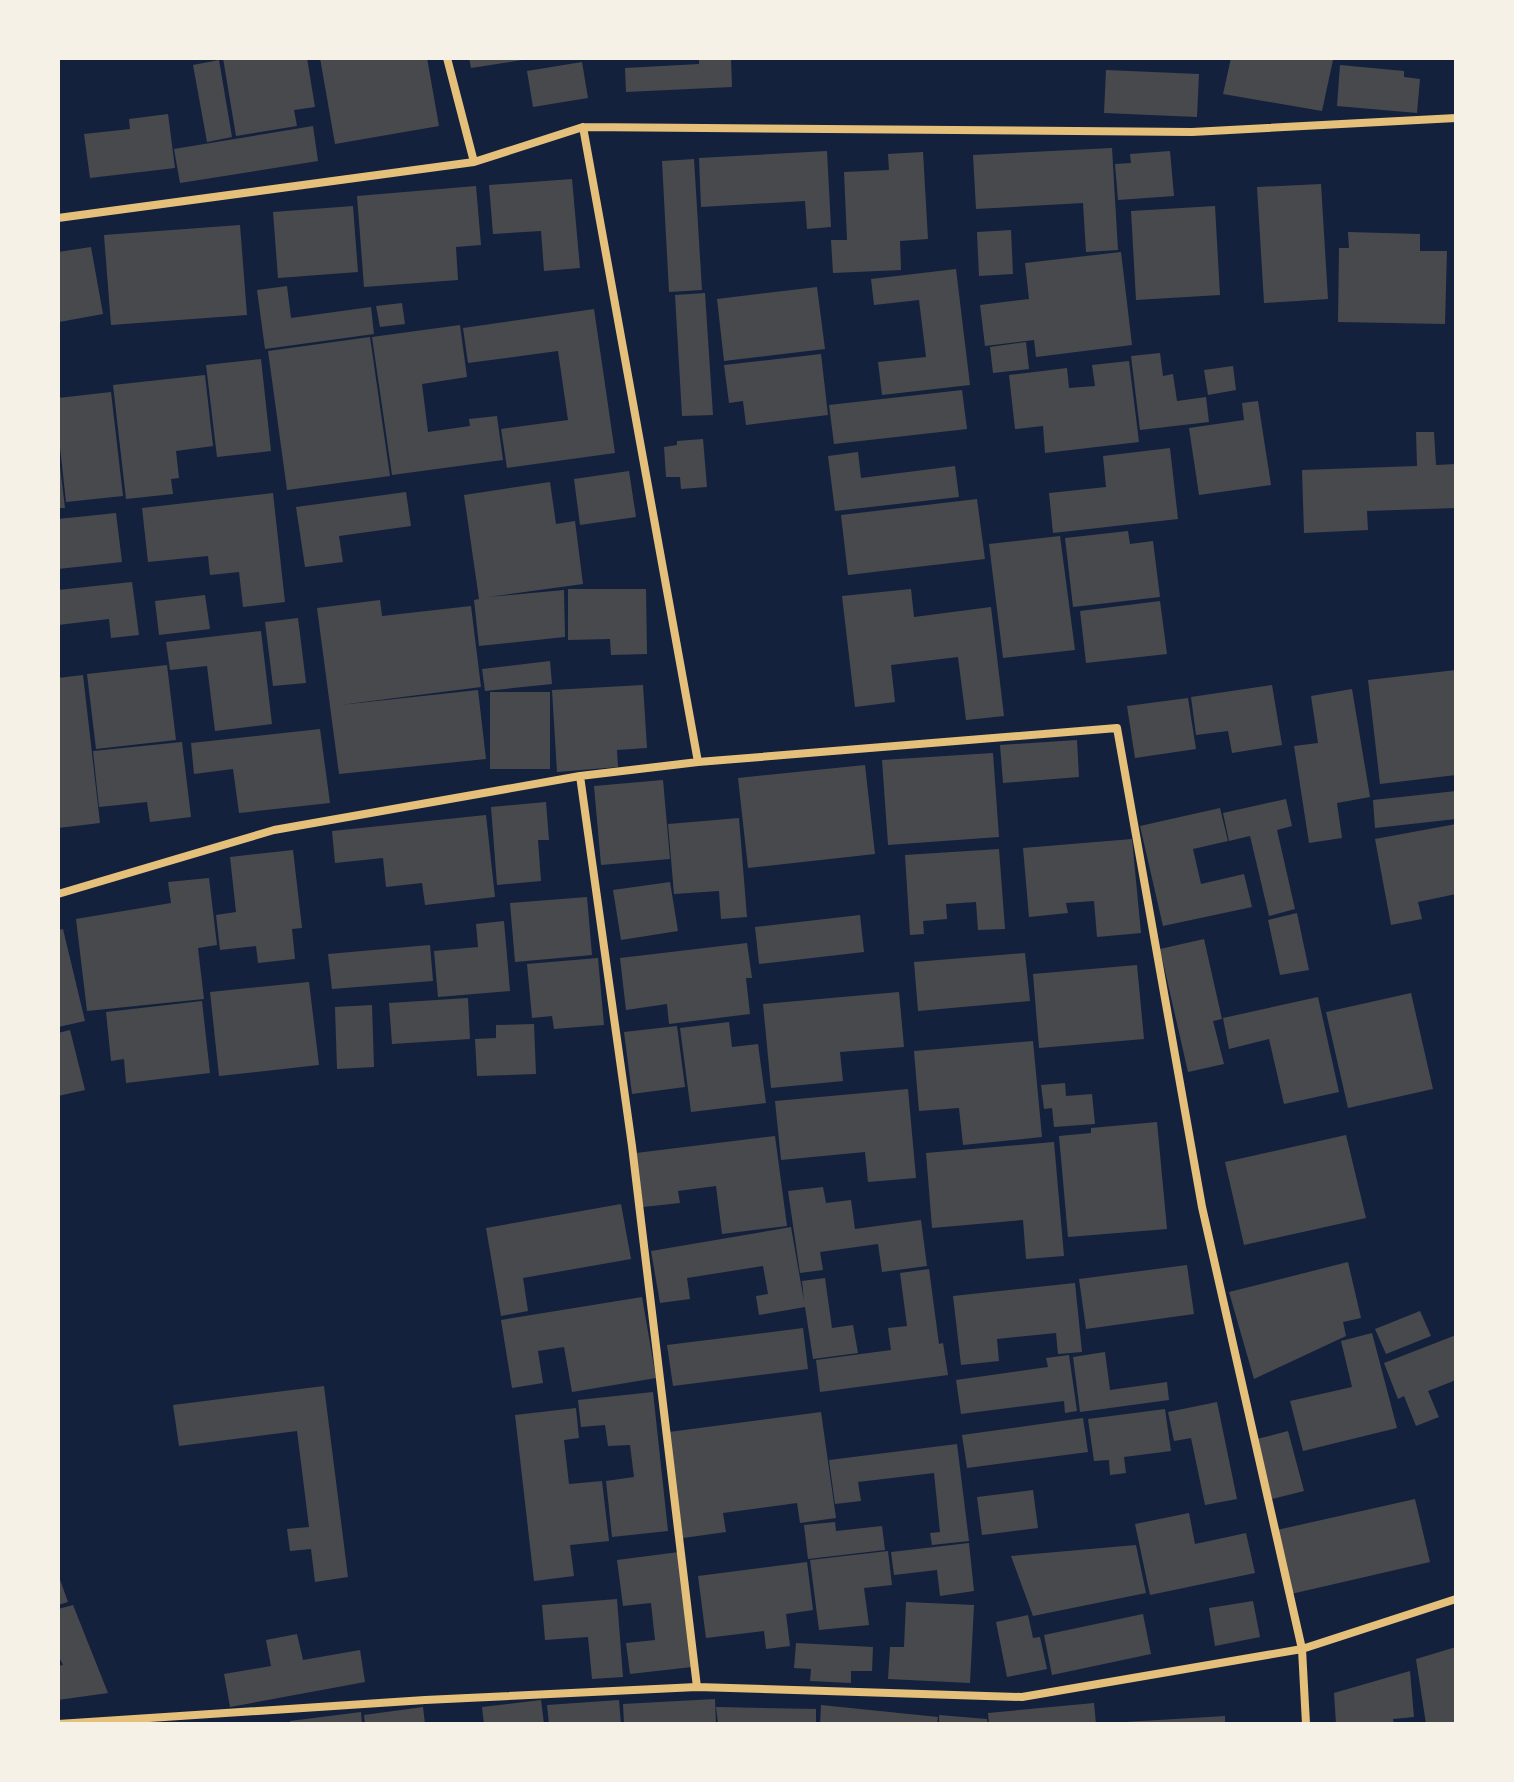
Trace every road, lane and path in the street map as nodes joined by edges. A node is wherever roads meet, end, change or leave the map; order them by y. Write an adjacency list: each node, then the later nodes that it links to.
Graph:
1 (447, 58): 4 (street)
2 (1456, 118): 3 (street)
3 (583, 127): 4 (street); 6 (street)
4 (474, 162): 5 (street)
5 (58, 218)
6 (698, 762): 7 (street); 10 (street)
7 (580, 776): 8 (street); 11 (street)
8 (58, 894)
9 (1456, 1599): 10 (street)
10 (1302, 1649): 11 (street); 13 (street)
11 (697, 1687): 12 (street)
12 (58, 1724)
13 (1306, 1724)

